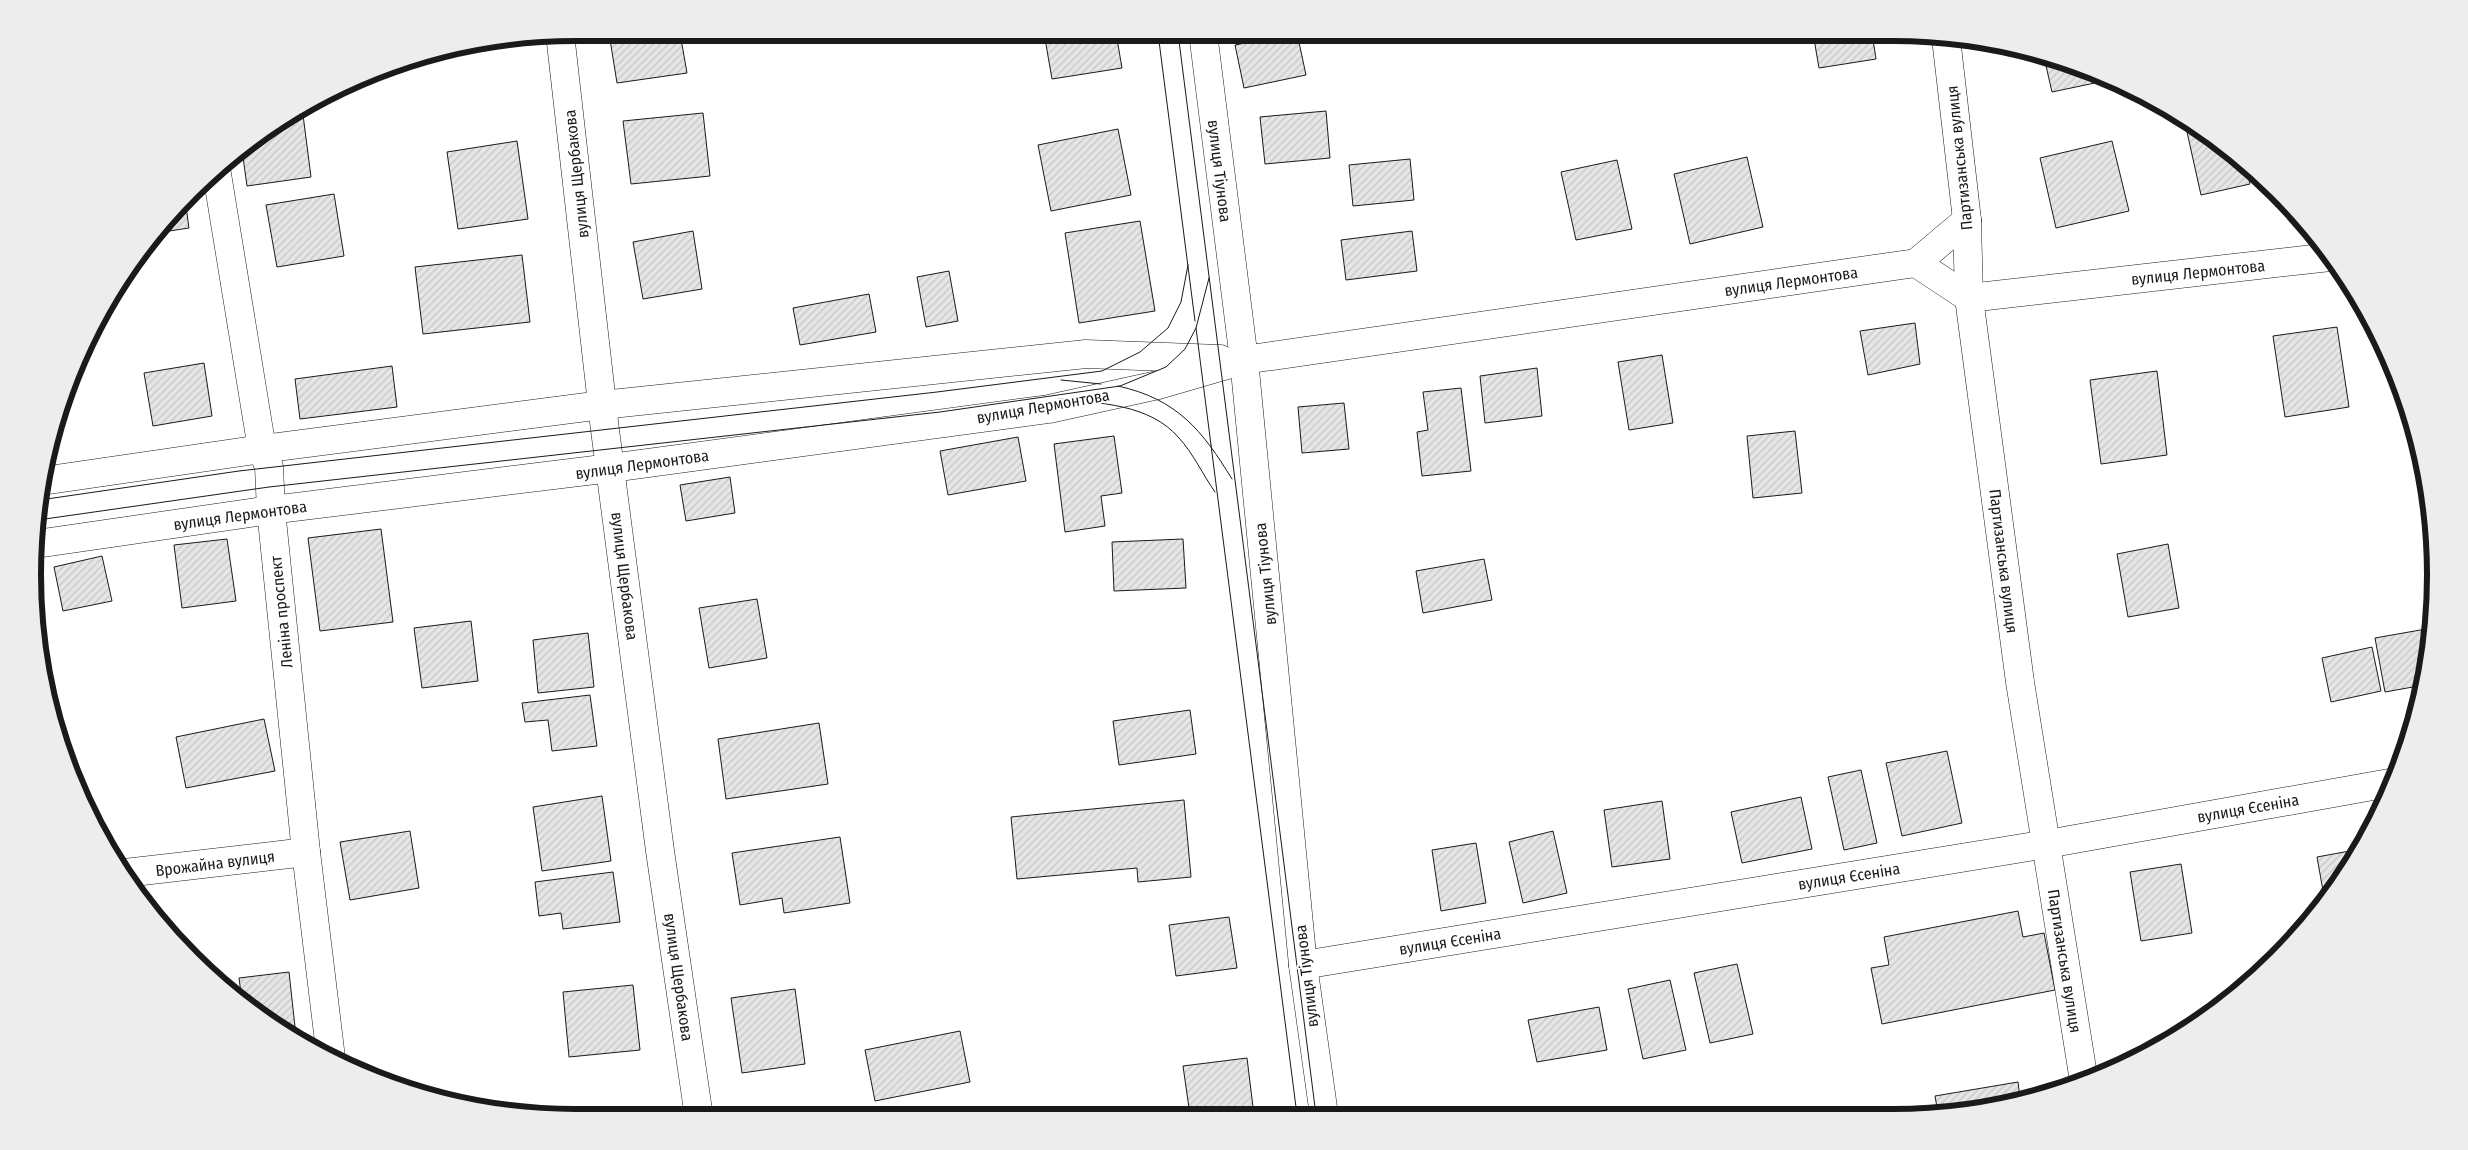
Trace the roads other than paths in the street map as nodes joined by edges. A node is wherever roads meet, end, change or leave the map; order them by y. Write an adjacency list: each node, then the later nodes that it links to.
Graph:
1 (561, 41): 10 (street, вулиця Щербакова)
2 (1204, 41): 9 (street, вулиця Тіунова)
3 (1947, 44): 5 (street, Партизанська вулиця)
4 (218, 179): 11 (street, Леніна проспект)
5 (1967, 220): 7 (street); 8 (street, Партизанська вулиця)
6 (2322, 258): 8 (street, вулиця Лермонтова)
7 (1916, 263): 8 (street); 9 (street, вулиця Лермонтова)
8 (1969, 298): 17 (street, Партизанська вулиця)
9 (1244, 360): 10 (street, вулиця Лермонтова); 12 (street, вулиця Лермонтова); 20 (street, вулиця Тіунова)
10 (602, 405): 11 (street, вулиця Лермонтова); 12 (street, вулиця Щербакова)
11 (262, 449): 13 (street, вулиця Лермонтова); 14 (street, Леніна проспект)
12 (611, 468): 14 (street, вулиця Лермонтова); 23 (street, вулиця Щербакова)
13 (50, 480)
14 (271, 510): 15 (street, вулиця Лермонтова); 18 (street, Леніна проспект)
15 (42, 543)
16 (2384, 784): 17 (street, вулиця Єсеніна)
17 (2047, 844): 20 (street, вулиця Єсеніна); 22 (street, Партизанська вулиця)
18 (306, 852): 19 (street, Врожайна вулиця); 21 (street, Леніна проспект)
19 (131, 872)
20 (1303, 965): 24 (street, вулиця Тіунова)
21 (330, 1049)
22 (2083, 1073)
23 (698, 1109)
24 (1323, 1109)

